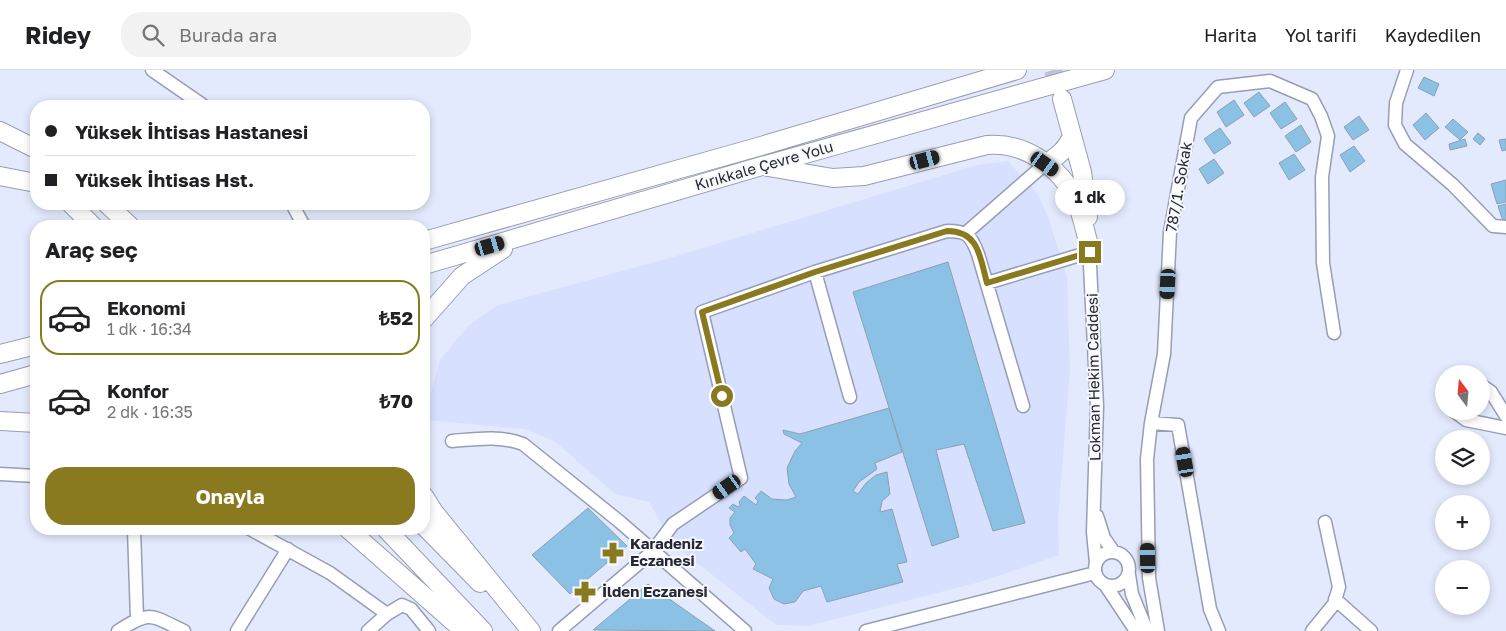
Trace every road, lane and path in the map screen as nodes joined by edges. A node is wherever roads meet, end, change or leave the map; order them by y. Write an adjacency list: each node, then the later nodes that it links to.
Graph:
1 (152, 70): 7 (street)
2 (1017, 70): 5 (highway, Kırıkkale Çevre Yolu)
3 (1105, 70): 12 (highway, Kırıkkale Çevre Yolu)
4 (1407, 70): 19 (street)
5 (977, 76): 22 (highway, Kırıkkale Çevre Yolu)
6 (1062, 99): 9 (highway)
7 (195, 100)
8 (0, 131): 10 (highway)
9 (1072, 136): 11 (highway); 23 (highway)
10 (30, 146)
11 (1045, 164): 12 (highway); 20 (street); 23 (highway)
12 (762, 166): 21 (highway, Kırıkkale Çevre Yolu)
13 (0, 176): 14 (highway)
14 (30, 182)
15 (77, 210): 17 (highway)
16 (113, 210): 18 (highway)
17 (87, 220)
18 (124, 220)
19 (1506, 227)
20 (966, 233): 25 (street); 26 (street)
21 (523, 236): 24 (highway, Kırıkkale Çevre Yolu); 27 (highway)
22 (430, 239)
23 (1090, 249): 26 (street); 48 (street, Lokman Hekim Caddesi)
24 (430, 263)
25 (815, 272): 36 (street); 57 (street)
26 (987, 283): 37 (street)
27 (430, 312)
28 (1334, 333): 42 (street, 787/1. Sokak)
29 (30, 341): 30 (highway)
30 (0, 342)
31 (30, 346): 32 (highway)
32 (0, 354)
33 (30, 376): 34 (highway)
34 (0, 384)
35 (1490, 391): 38 (street)
36 (850, 397)
37 (1023, 406)
38 (1506, 416)
39 (1466, 420): 43 (street)
40 (0, 421): 41 (highway)
41 (30, 423)
42 (1151, 423): 58 (street, 787/1. Sokak); 79 (street)
43 (1506, 428)
44 (452, 441): 57 (street)
45 (0, 474): 46 (street)
46 (30, 476)
47 (430, 506): 72 (highway)
48 (1095, 508): 56 (street); 59 (street)
49 (1325, 522): 62 (street)
50 (430, 532): 72 (highway)
51 (134, 535): 64 (street)
52 (261, 535): 55 (street)
53 (355, 535): 70 (highway)
54 (392, 535): 71 (highway)
55 (288, 550): 63 (street); 67 (street)
56 (1113, 551): 59 (street); 60 (street)
57 (652, 552): 73 (street); 74 (street)
58 (1148, 558): 60 (street); 78 (street, 787/1. Sokak)
59 (1095, 568): 61 (street); 75 (street)
60 (1128, 569): 61 (street); 77 (street)
61 (1106, 586): 76 (street)
62 (1335, 599): 80 (street); 81 (street)
63 (387, 614): 68 (street); 69 (street)
64 (136, 619): 65 (street); 66 (street)
65 (118, 631)
66 (184, 631)
67 (237, 631)
68 (368, 631)
69 (429, 631)
70 (464, 631)
71 (483, 631)
72 (530, 631)
73 (559, 631)
74 (745, 631)
75 (866, 631)
76 (1136, 631)
77 (1147, 631)
78 (1158, 631)
79 (1219, 631)
80 (1312, 631)
81 (1371, 631)

